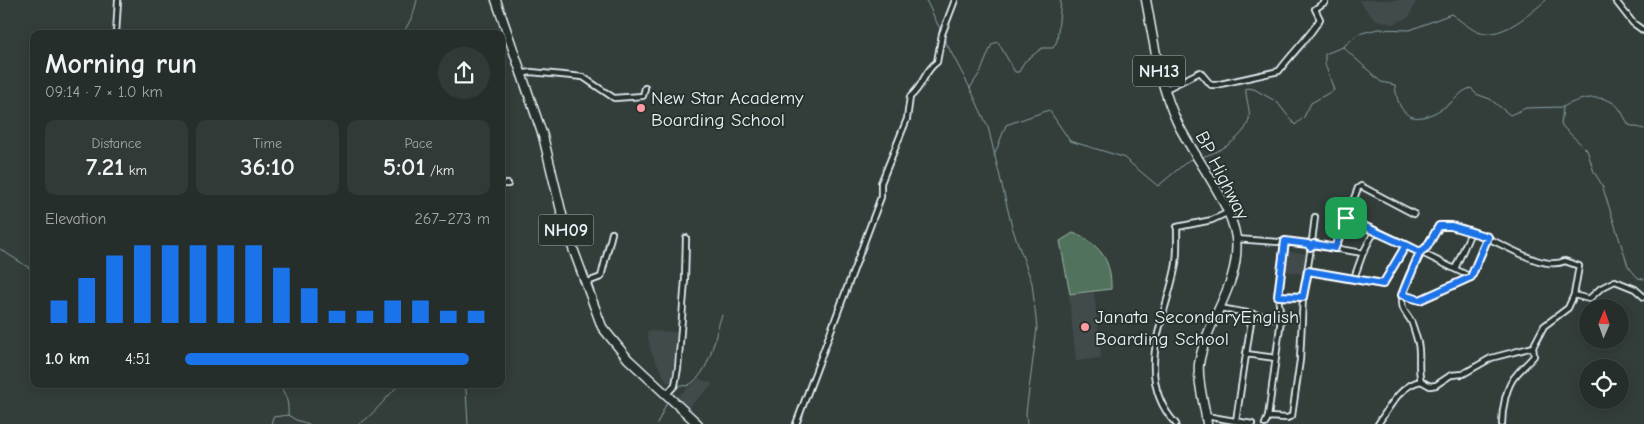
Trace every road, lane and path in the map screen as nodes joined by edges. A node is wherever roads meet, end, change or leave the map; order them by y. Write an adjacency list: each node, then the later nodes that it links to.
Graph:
1 (118, 0): 7 (street)
2 (496, 0): 9 (main road, NH09)
3 (955, 0): 50 (street)
4 (1146, 0): 11 (main road, BP Highway / NH13)
5 (1324, 0): 11 (street)
6 (1615, 0): 8 (street)
7 (116, 30)
8 (1644, 32)
9 (520, 74): 10 (street); 32 (main road, NH09)
10 (645, 88)
11 (1164, 90): 12 (main road, BP Highway / NH13)
12 (1227, 213): 21 (main road, BP Highway / NH13); 51 (street)
13 (1414, 214): 15 (street)
14 (1315, 217): 23 (street)
15 (1346, 218): 16 (street); 25 (street)
16 (1378, 232): 24 (street); 27 (street)
17 (1470, 232): 19 (street); 26 (street); 28 (street)
18 (612, 233): 32 (street)
19 (1488, 237): 30 (street); 33 (street)
20 (686, 238): 45 (street)
21 (1236, 239): 22 (street); 38 (main road, BP Highway / NH13)
22 (1285, 241): 23 (street); 35 (street)
23 (1311, 244): 25 (street); 29 (street)
24 (1406, 245): 26 (street); 31 (street)
25 (1335, 248): 27 (street)
26 (1420, 252): 28 (street); 34 (street)
27 (1363, 253): 31 (street)
28 (1456, 269): 30 (street)
29 (1308, 271): 31 (street); 36 (street)
30 (1471, 277): 34 (street)
31 (1354, 278)
32 (585, 283): 45 (main road, NH09)
33 (1574, 294): 37 (street); 41 (street)
34 (1402, 295): 44 (street)
35 (1278, 296): 36 (street); 40 (street)
36 (1303, 297): 46 (street)
37 (1644, 297)
38 (1220, 308): 39 (street); 47 (main road, BP Highway / NH13)
39 (1252, 315): 40 (street); 42 (street)
40 (1281, 319): 43 (street)
41 (1533, 347): 44 (street); 55 (street)
42 (1246, 354): 43 (street); 48 (street)
43 (1276, 358): 46 (street)
44 (1421, 381): 54 (street)
45 (667, 394): 49 (main road, NH09)
46 (1268, 417): 53 (street)
47 (1206, 420): 48 (street)
48 (1236, 421): 52 (street)
49 (698, 424)
50 (796, 424)
51 (1176, 424)
52 (1252, 424)
53 (1265, 424)
54 (1378, 424)
55 (1502, 424)

